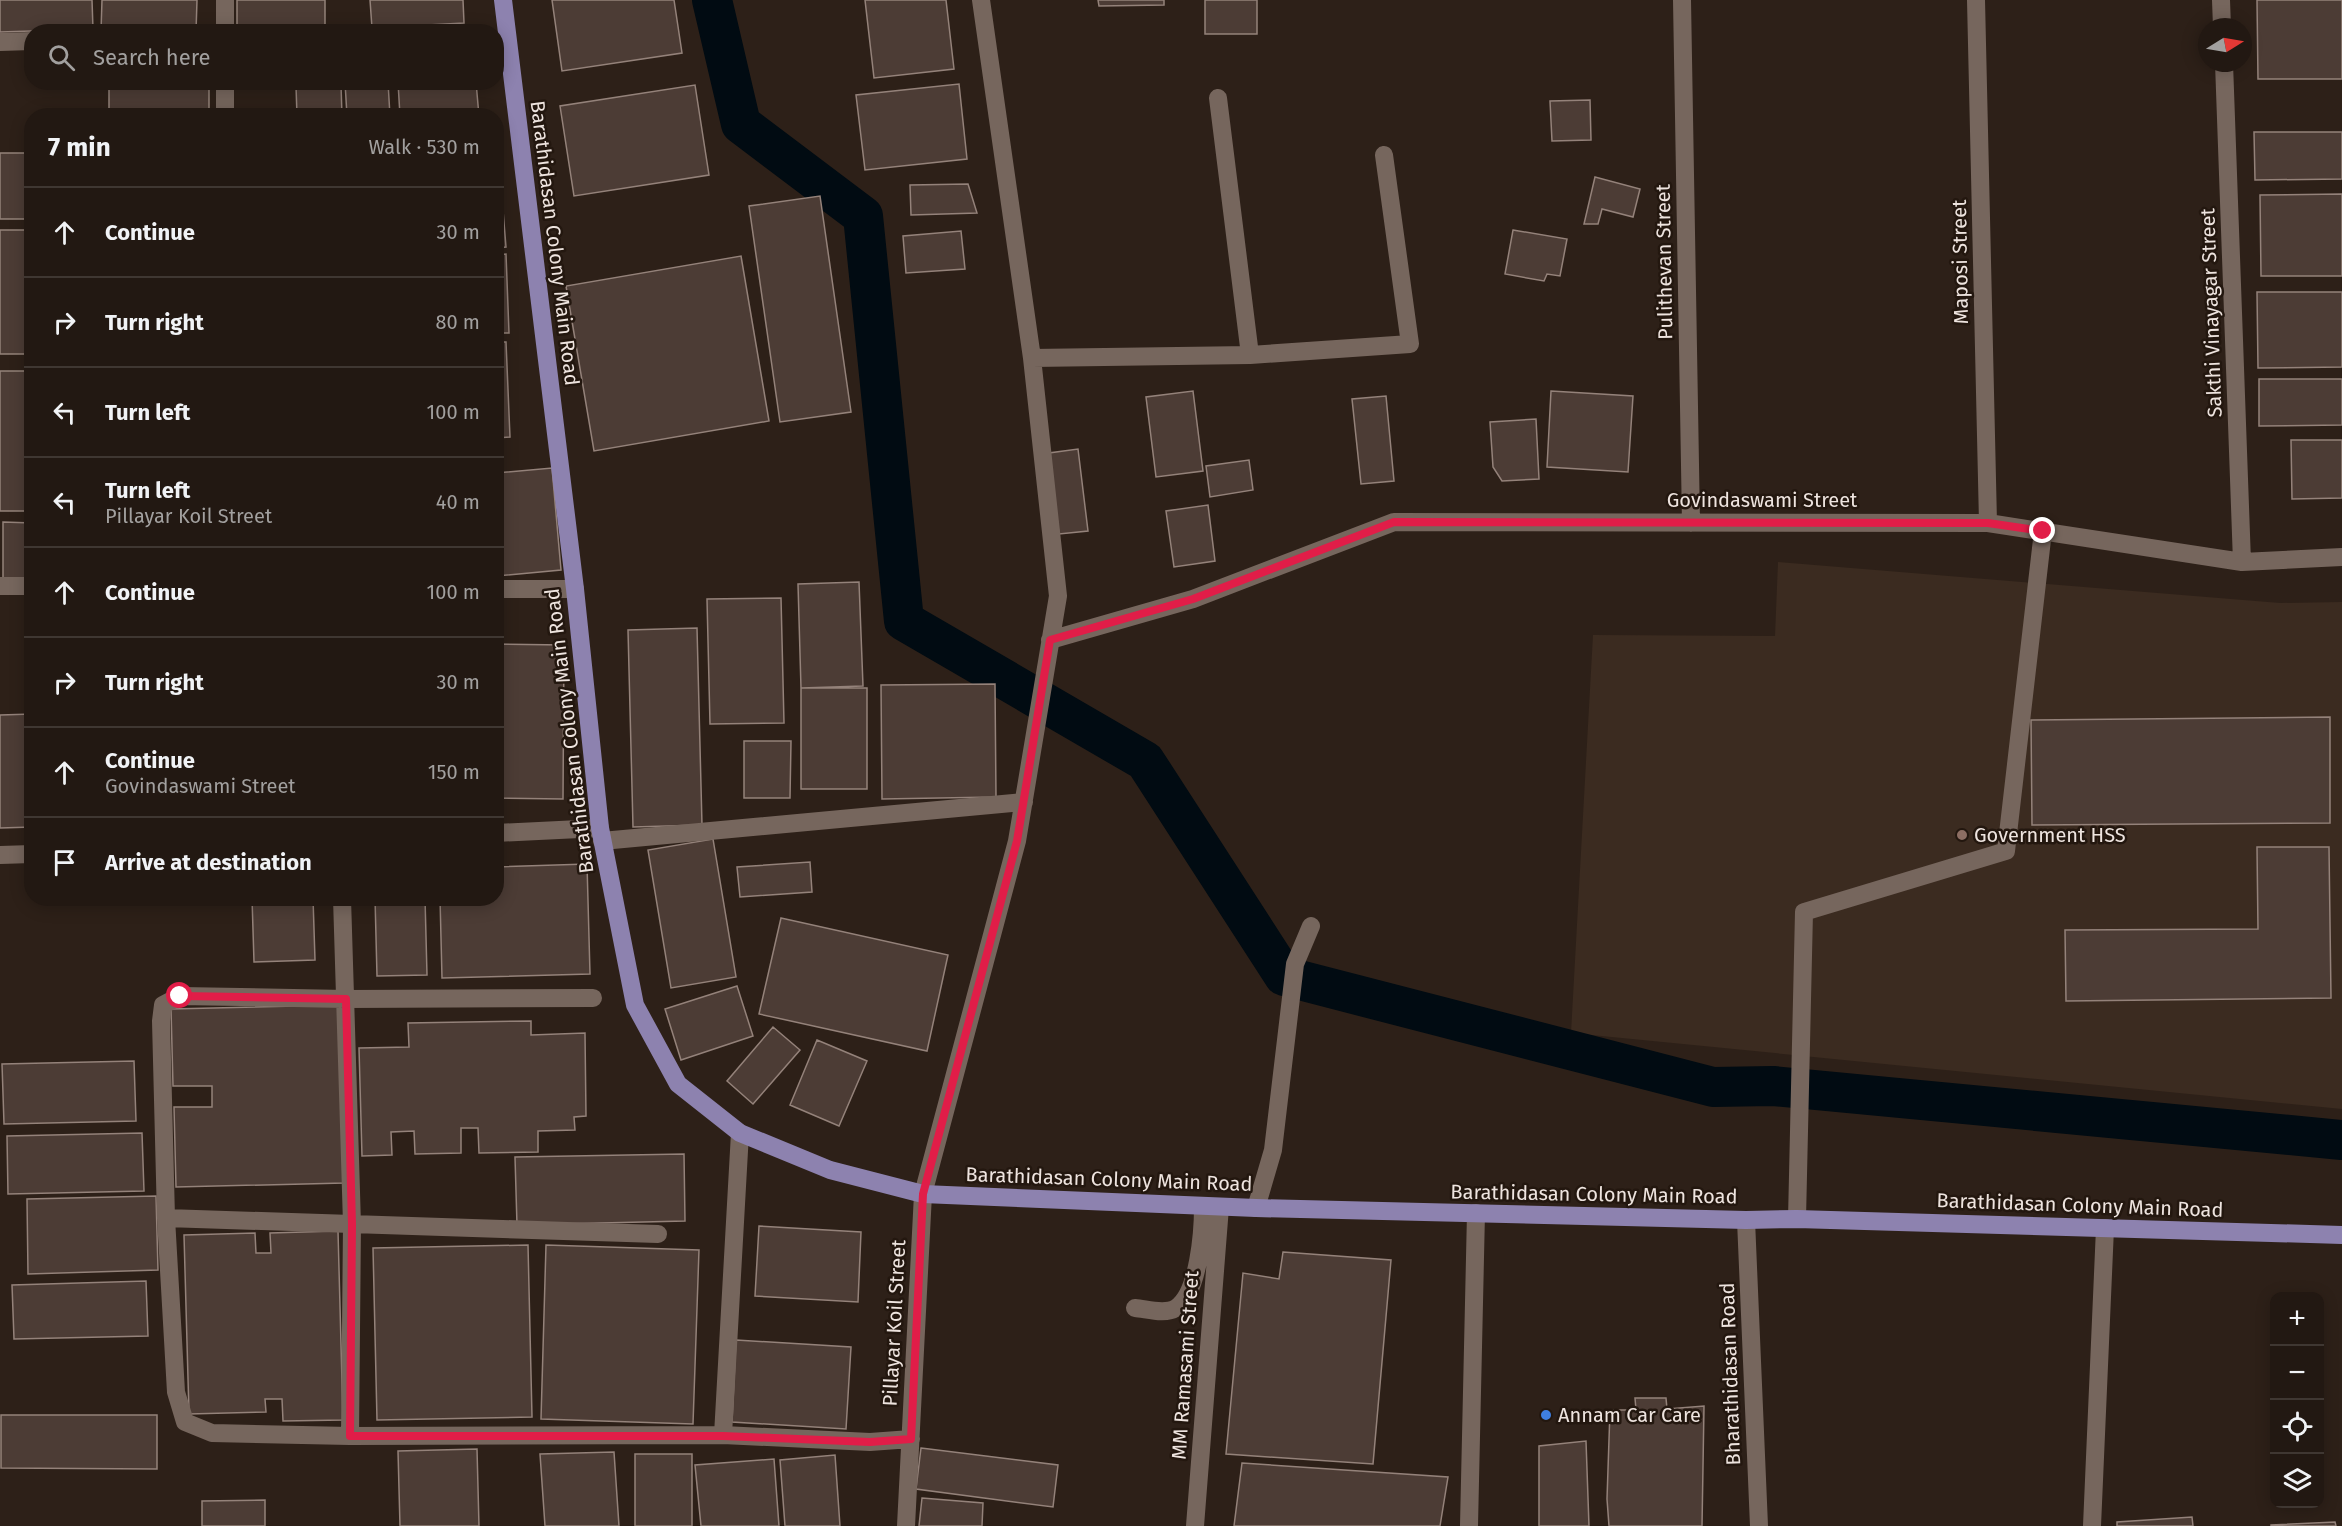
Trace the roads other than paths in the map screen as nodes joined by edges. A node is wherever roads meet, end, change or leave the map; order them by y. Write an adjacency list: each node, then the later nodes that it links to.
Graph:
1 (225, 0): 8 (street)
2 (503, 0): 9 (main road, Barathidasan Colony Main Road)
3 (981, 0): 19 (street, Pillayar Koil Street)
4 (1682, 0): 20 (street, Pulithevan Street)
5 (1976, 0): 21 (street, Maposi Street)
6 (2221, 0): 7 (street)
7 (2222, 18)
8 (225, 24)
9 (502, 24)
10 (24, 41): 11 (street)
11 (0, 42)
12 (504, 54): 28 (main road, Barathidasan Colony Main Road)
13 (2224, 72): 24 (street, Sakthi Vinayagar Street)
14 (225, 90): 16 (street)
15 (1218, 98): 18 (street)
16 (225, 108)
17 (1384, 155): 18 (street)
18 (1250, 355): 19 (street)
19 (1032, 358): 29 (street, Pillayar Koil Street)
20 (1691, 523): 21 (street, Govindaswami Street); 29 (street, Govindaswami Street)
21 (1988, 523): 22 (street, Govindaswami Street)
22 (2043, 531): 24 (street, Govindaswami Street); 45 (street)
23 (2342, 557): 24 (street, Govindaswami Street)
24 (2242, 562)
25 (0, 586): 26 (street)
26 (24, 586)
27 (504, 589): 28 (street)
28 (575, 589): 32 (main road, Barathidasan Colony Main Road)
29 (1050, 640): 30 (street, Pillayar Koil Street)
30 (1024, 802): 32 (street); 40 (street, Pillayar Koil Street)
31 (504, 834): 32 (street)
32 (601, 835): 39 (main road, Barathidasan Colony Main Road)
33 (24, 854): 34 (street)
34 (0, 855)
35 (342, 906): 38 (street)
36 (1311, 926): 42 (street)
37 (593, 998): 38 (street)
38 (346, 999): 44 (street); 47 (street)
39 (740, 1133): 40 (main road, Barathidasan Colony Main Road); 53 (street)
40 (923, 1194): 41 (main road, Barathidasan Colony Main Road); 54 (street, Pillayar Koil Street)
41 (1212, 1207): 42 (main road, Barathidasan Colony Main Road); 51 (street); 56 (street, MM Ramasami Street)
42 (1256, 1208): 43 (main road, Barathidasan Colony Main Road)
43 (1476, 1214): 46 (main road, Barathidasan Colony Main Road); 57 (street)
44 (166, 1218): 47 (street); 52 (street)
45 (1797, 1219): 46 (main road, Barathidasan Colony Main Road); 48 (main road, Barathidasan Colony Main Road)
46 (1746, 1220): 58 (street, Bharathidasan Road)
47 (352, 1224): 49 (street); 52 (street)
48 (2104, 1228): 50 (main road, Barathidasan Colony Main Road); 59 (street)
49 (658, 1234)
50 (2342, 1235)
51 (1135, 1308)
52 (350, 1436): 53 (street)
53 (723, 1436): 54 (street)
54 (911, 1439): 55 (street, Pillayar Koil Street)
55 (906, 1526)
56 (1196, 1526)
57 (1469, 1526)
58 (1759, 1526)
59 (2092, 1526)

